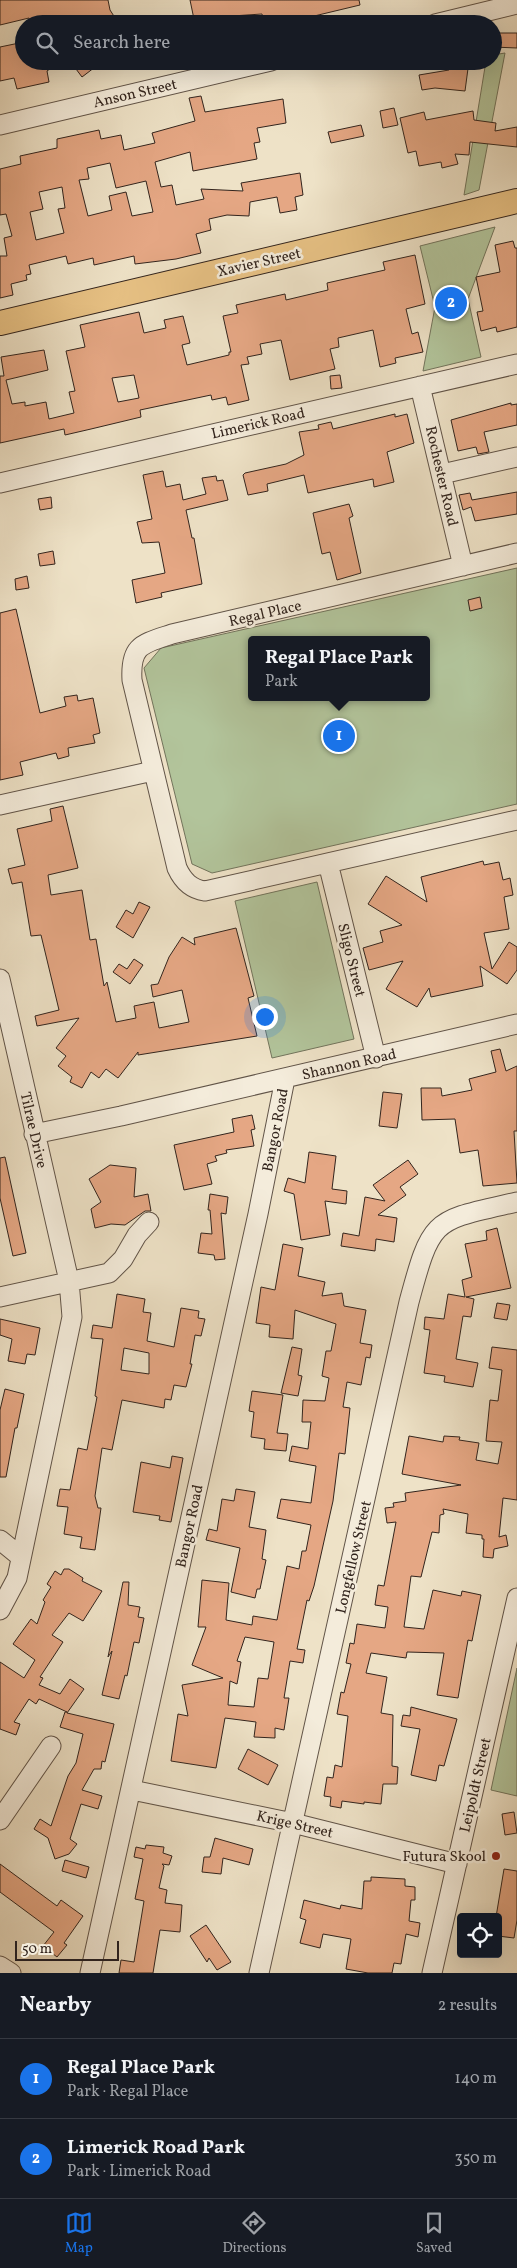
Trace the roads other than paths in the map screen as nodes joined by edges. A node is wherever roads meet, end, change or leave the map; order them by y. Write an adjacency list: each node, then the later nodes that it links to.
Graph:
1 (517, 4): 2 (street)
2 (472, 15)
3 (232, 70): 4 (street, Anson Street)
4 (0, 124)
5 (517, 201): 6 (main road, Xavier Street)
6 (0, 323)
7 (517, 364): 8 (street, Limerick Road)
8 (420, 386): 10 (street, Rochester Road); 11 (street, Limerick Road)
9 (517, 457): 10 (street)
10 (442, 474): 13 (street, Rochester Road)
11 (0, 483)
12 (517, 553): 13 (street, Regal Place)
13 (463, 566): 14 (street, Regal Place)
14 (153, 771): 15 (street); 17 (street, Regal Place)
15 (0, 805)
16 (517, 820): 17 (street, Regal Place)
17 (328, 863): 20 (street, Sligo Street)
18 (1, 989): 22 (street, Tilrae Drive)
19 (517, 1024): 20 (street, Shannon Road)
20 (376, 1058): 21 (street, Shannon Road)
21 (285, 1079): 22 (street, Shannon Road); 32 (street, Bangor Road)
22 (34, 1134): 25 (street, Tilrae Drive)
23 (517, 1202): 34 (street, Longfellow Street)
24 (149, 1222): 25 (street)
25 (69, 1281): 26 (street); 28 (street, Tilrae Drive)
26 (0, 1297)
27 (0, 1540): 28 (street)
28 (21, 1557): 30 (street, Tilrae Drive)
29 (517, 1598): 35 (street, Leipoldt Street)
30 (0, 1610)
31 (51, 1746): 33 (street)
32 (132, 1790): 34 (street, Krige Street); 38 (street, Bangor Road)
33 (0, 1820)
34 (294, 1823): 35 (street, Krige Street); 39 (street, Longfellow Street)
35 (457, 1864): 40 (street, Leipoldt Street)
36 (0, 1966): 37 (street)
37 (11, 1973)
38 (90, 1973)
39 (259, 1973)
40 (432, 1973)

